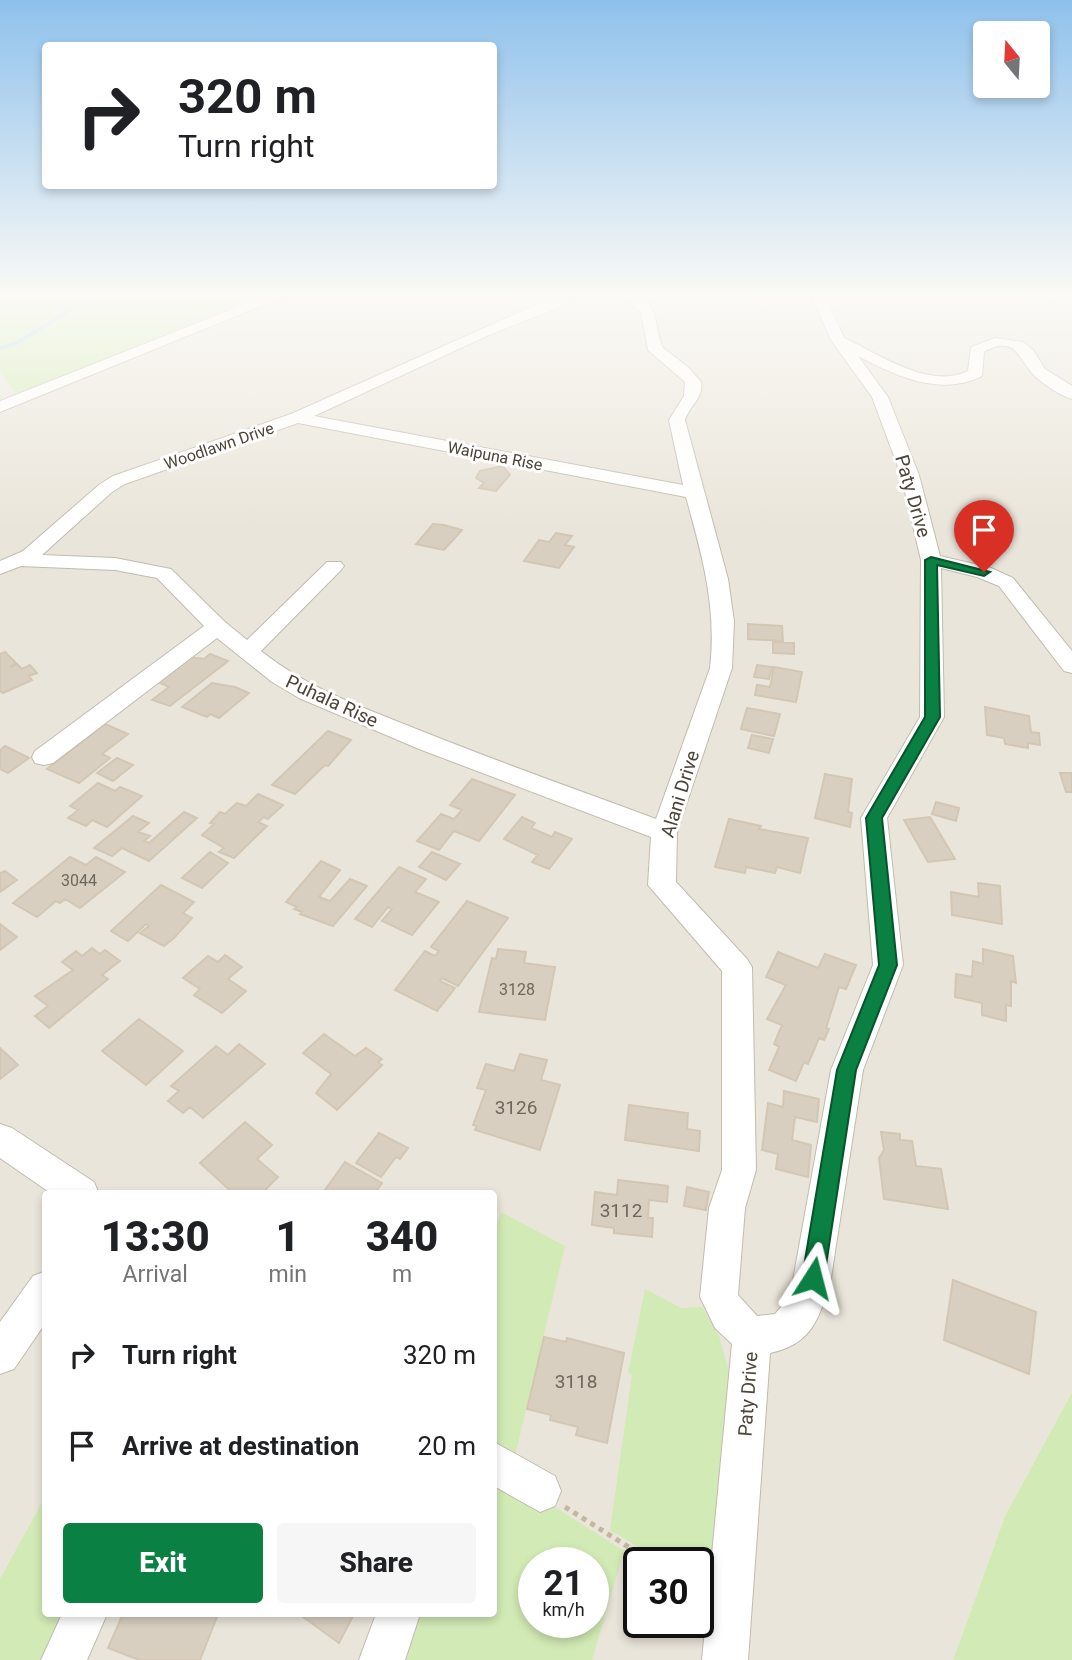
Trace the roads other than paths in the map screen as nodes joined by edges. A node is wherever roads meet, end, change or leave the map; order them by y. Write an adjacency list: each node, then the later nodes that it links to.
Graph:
1 (87, 372): 9 (street)
2 (395, 372): 10 (street, Woodlawn Drive)
3 (683, 372): 11 (street, Alani Drive)
4 (862, 372): 12 (street, Paty Drive)
5 (908, 372): 6 (street)
6 (976, 372)
7 (1041, 372): 8 (street)
8 (1072, 394)
9 (0, 407)
10 (297, 418): 11 (street, Waipuna Rise); 13 (street, Woodlawn Drive)
11 (694, 493): 19 (street, Alani Drive)
12 (931, 560): 17 (street); 23 (street, Paty Drive)
13 (10, 564): 15 (street, Puhala Rise)
14 (334, 566): 16 (street)
15 (217, 626): 16 (street, Puhala Rise); 18 (street)
16 (248, 652): 19 (street, Puhala Rise)
17 (1072, 666)
18 (44, 757)
19 (664, 832): 23 (street, Alani Drive)
20 (0, 1139): 21 (street)
21 (76, 1190)
22 (42, 1295): 24 (street)
23 (752, 1335): 31 (street, Paty Drive)
24 (0, 1355)
25 (497, 1465): 26 (street)
26 (540, 1491)
27 (84, 1617): 29 (street)
28 (397, 1617): 30 (street)
29 (64, 1660)
30 (382, 1660)
31 (725, 1660)

